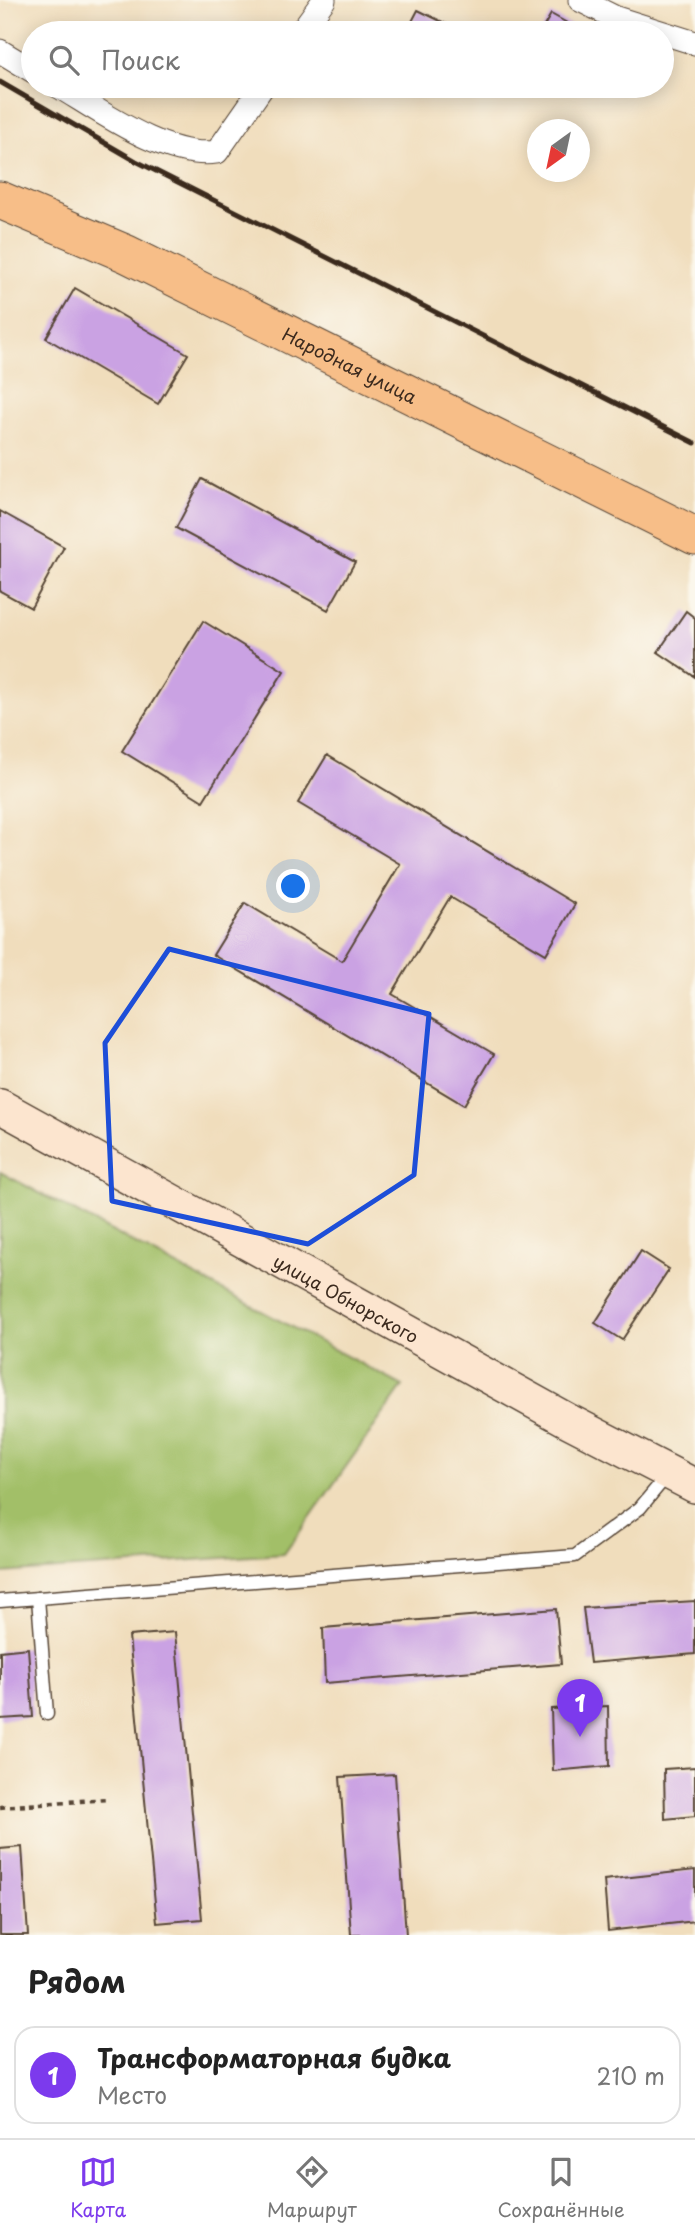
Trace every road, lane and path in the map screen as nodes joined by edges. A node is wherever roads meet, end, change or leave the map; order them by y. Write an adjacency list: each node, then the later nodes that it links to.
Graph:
1 (324, 0): 3 (street)
2 (580, 0): 4 (street)
3 (309, 21)
4 (625, 21)
5 (674, 36): 6 (street)
6 (695, 43)
7 (0, 51): 8 (street)
8 (21, 64)
9 (80, 98): 10 (street)
10 (255, 98)
11 (0, 200): 12 (main road, Народная улица)
12 (695, 536)
13 (0, 1106): 14 (main road, улица Обнорского)
14 (682, 1479): 15 (lane)
15 (38, 1598): 16 (lane); 17 (lane)
16 (0, 1601)
17 (47, 1714)
18 (107, 1799): 19 (path)
19 (0, 1807)

